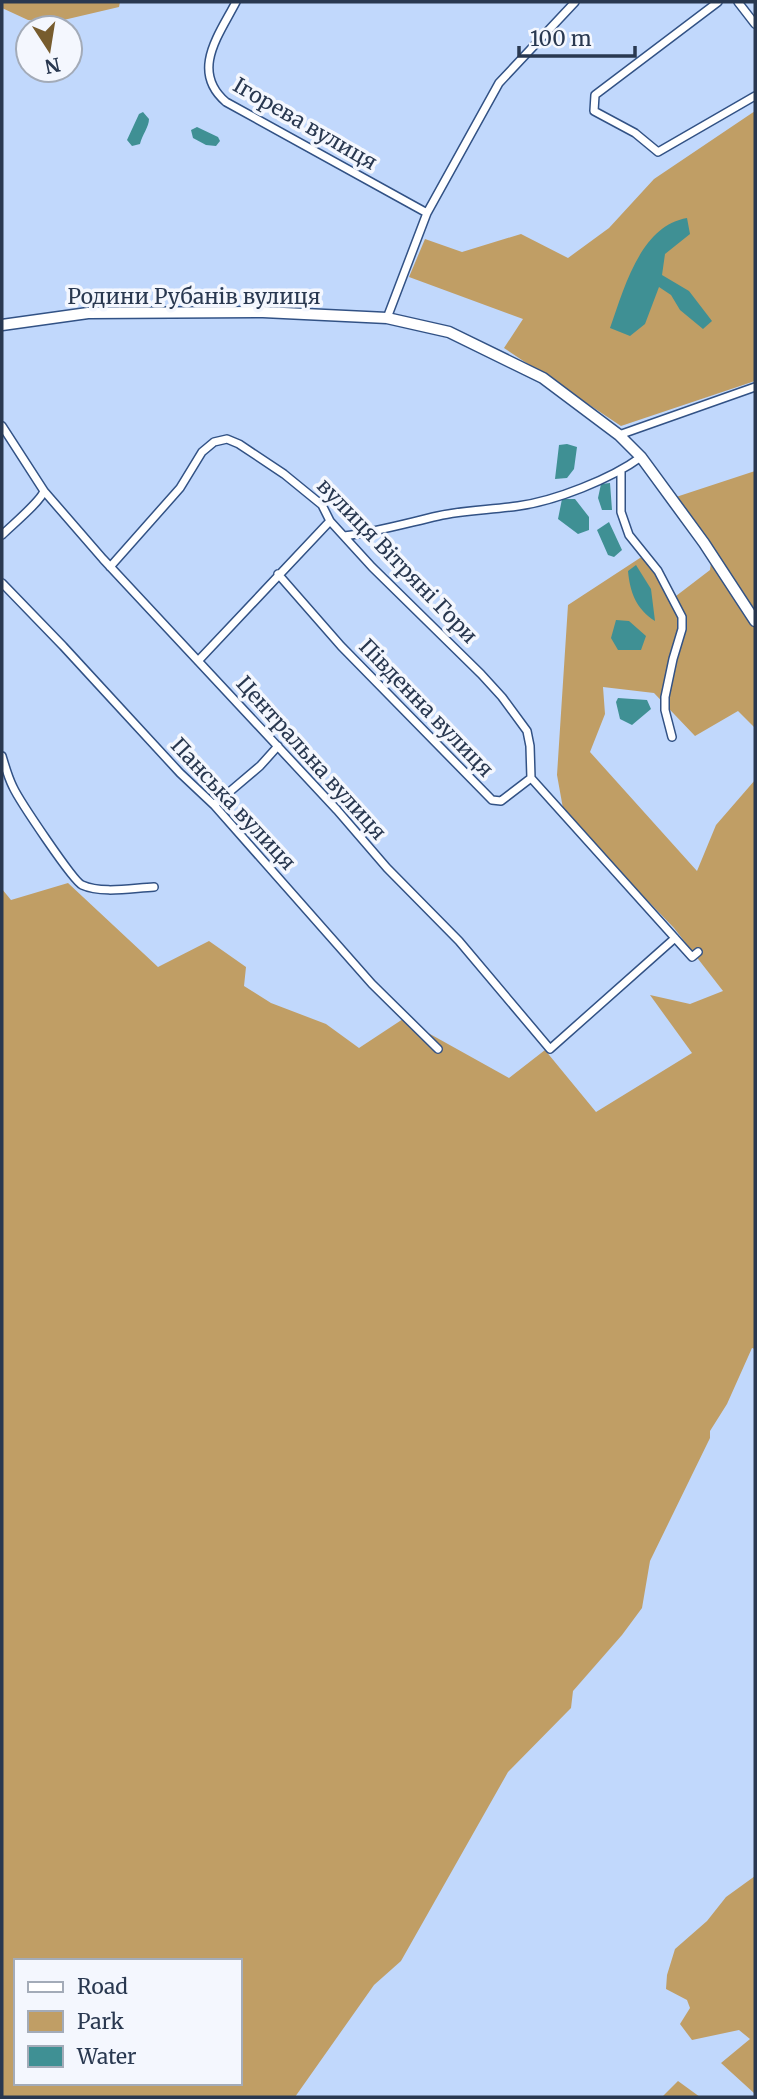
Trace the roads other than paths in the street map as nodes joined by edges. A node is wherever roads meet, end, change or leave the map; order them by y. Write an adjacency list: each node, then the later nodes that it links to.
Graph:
1 (236, 2): 7 (street, Ігорева вулиця)
2 (575, 2): 7 (street)
3 (738, 2): 5 (street)
4 (715, 3): 6 (street)
5 (755, 24)
6 (754, 97)
7 (426, 213): 8 (street)
8 (387, 318): 9 (street, Родини Рубанів вулиця); 12 (street, Родини Рубанів вулиця)
9 (2, 325)
10 (755, 387): 12 (street)
11 (2, 426): 15 (street, Центральна вулиця)
12 (620, 435): 13 (street, Родини Рубанів вулиця)
13 (641, 457): 14 (street); 22 (street, Родини Рубанів вулиця)
14 (621, 471): 18 (street); 24 (street)
15 (44, 491): 17 (street); 19 (street, Центральна вулиця)
16 (330, 521): 18 (street, вулиця Вітряні Гори); 19 (street, вулиця Вітряні Гори); 20 (street)
17 (2, 535)
18 (344, 536): 27 (street, вулиця Вітряні Гори)
19 (110, 567): 23 (street, Центральна вулиця)
20 (278, 574): 23 (street); 27 (street, Південна вулиця)
21 (2, 583): 28 (street, Панська вулиця)
22 (755, 621)
23 (198, 661): 25 (street, Центральна вулиця)
24 (673, 737)
25 (278, 746): 28 (street); 30 (street, Центральна вулиця)
26 (2, 756): 29 (street)
27 (531, 778): 30 (street)
28 (214, 805): 32 (street, Панська вулиця)
29 (154, 887)
30 (675, 937): 31 (street)
31 (698, 952)
32 (438, 1049)

